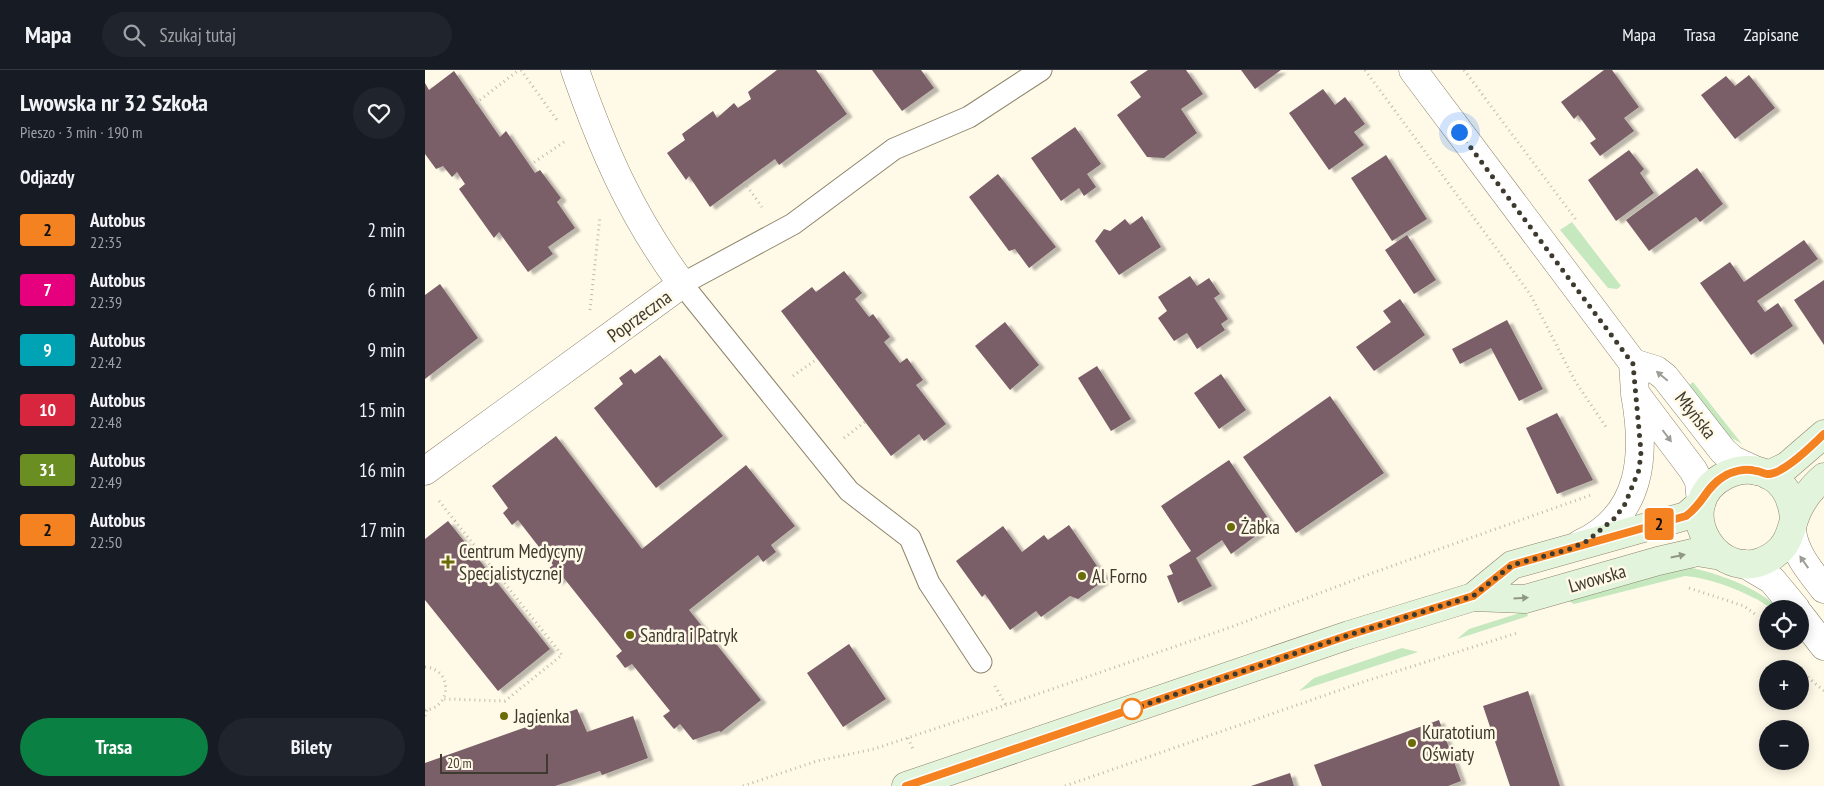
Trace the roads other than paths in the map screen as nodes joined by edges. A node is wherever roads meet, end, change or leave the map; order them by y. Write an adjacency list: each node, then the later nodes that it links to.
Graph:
1 (576, 70): 4 (street, Poprzeczna)
2 (1041, 70): 4 (lane)
3 (1413, 70): 5 (street)
4 (682, 284): 10 (street, Poprzeczna); 20 (lane)
5 (1633, 364): 6 (street); 8 (street, Młyńska, one-way to 5)
6 (1635, 393): 11 (street, Młyńska, one-way to 11); 13 (street)
7 (1824, 434): 8 (main road)
8 (1762, 473): 11 (main road); 12 (main road)
9 (1824, 477): 12 (main road)
10 (429, 482)
11 (1701, 503): 13 (main road, Lwowska); 14 (main road)
12 (1793, 526): 14 (main road); 15 (street, one-way to 12)
13 (1570, 549): 16 (main road, Lwowska)
14 (1733, 560): 16 (main road, Lwowska, one-way to 14); 17 (street)
15 (1824, 589)
16 (1473, 596): 21 (main road, Lwowska)
17 (1789, 600)
18 (1809, 626): 19 (street)
19 (1824, 646)
20 (981, 662)
21 (906, 786)

